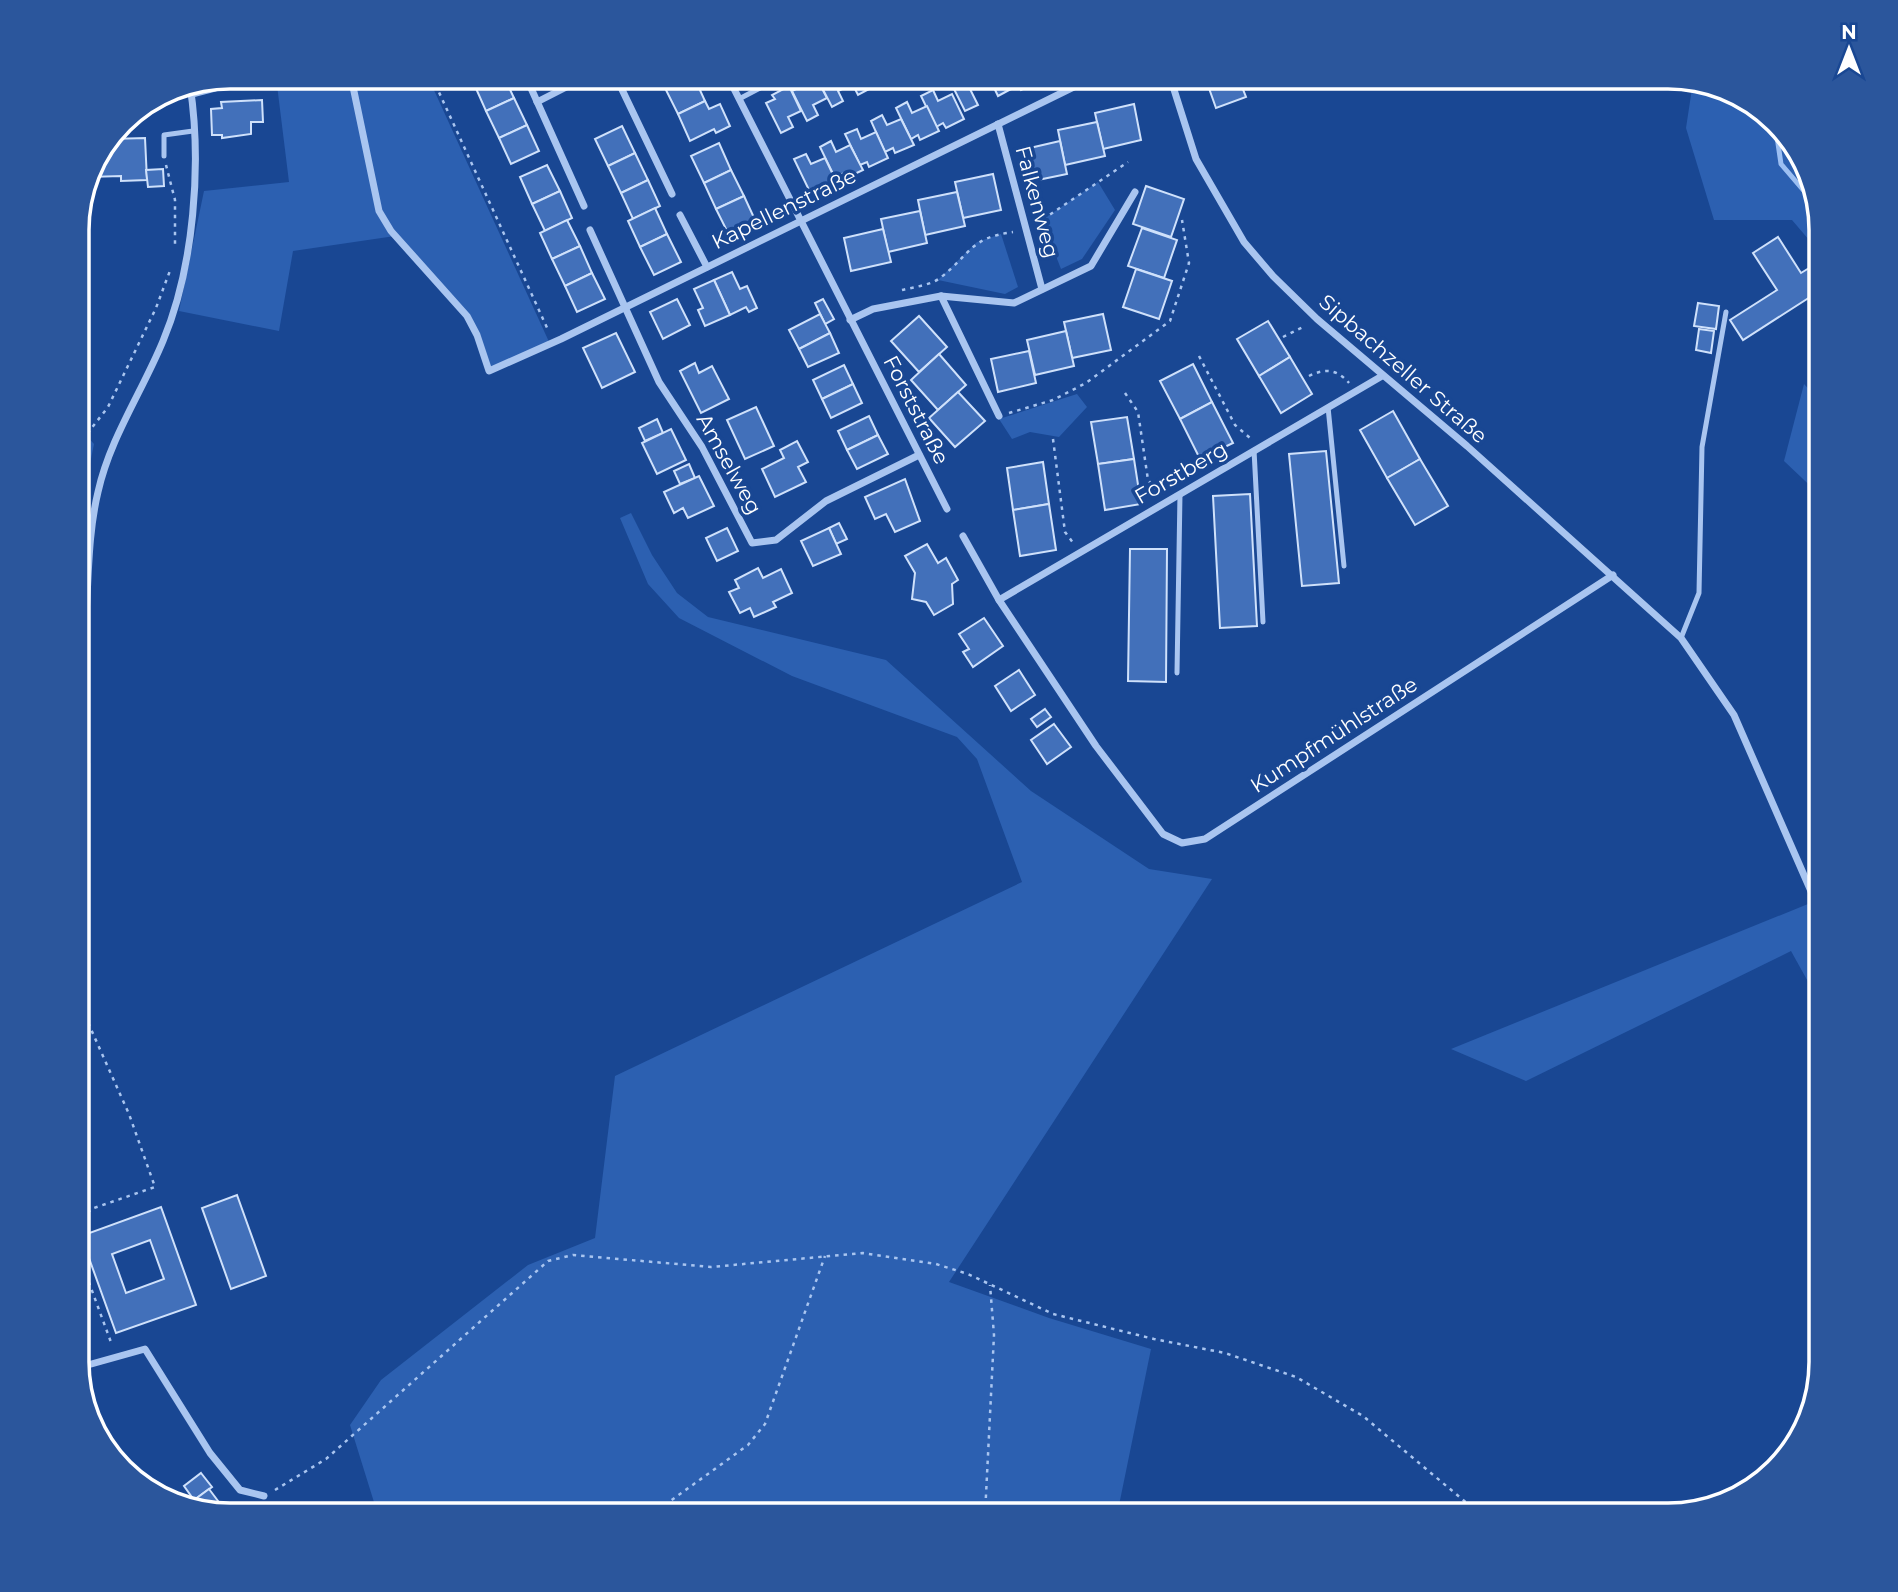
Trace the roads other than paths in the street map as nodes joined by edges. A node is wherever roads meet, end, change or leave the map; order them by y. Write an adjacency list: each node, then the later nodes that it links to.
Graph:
1 (354, 89): 24 (street, Kapellenstraße)
2 (531, 89): 11 (street)
3 (562, 89): 11 (street)
4 (622, 89): 16 (street)
5 (734, 89): 10 (street, Forststraße)
6 (759, 89): 10 (lane)
7 (1069, 89): 12 (street, Kapellenstraße)
8 (1174, 89): 27 (street, Sipbachzeller Straße)
9 (191, 95): 13 (street)
10 (739, 99): 19 (street, Forststraße)
11 (537, 102): 17 (street)
12 (998, 124): 19 (street, Kapellenstraße); 22 (street, Falkenweg)
13 (193, 131): 14 (lane); 35 (street)
14 (164, 156)
15 (1135, 192): 22 (street, Falkenweg)
16 (672, 194)
17 (584, 206)
18 (680, 215): 21 (street)
19 (800, 220): 21 (street, Kapellenstraße); 26 (street, Forststraße)
20 (590, 230): 24 (street)
21 (707, 267): 24 (street, Kapellenstraße)
22 (1042, 289): 23 (street, Falkenweg)
23 (941, 296): 26 (street, Falkenweg); 29 (street)
24 (625, 308): 31 (street, Amselweg)
25 (1726, 312): 40 (lane)
26 (850, 320): 31 (street, Forststraße)
27 (1382, 376): 28 (street, Forstberg); 37 (street, Sipbachzeller Straße)
28 (1328, 407): 30 (street, Forstberg); 36 (lane)
29 (999, 416)
30 (1257, 448): 32 (street, Forstberg); 39 (lane)
31 (919, 456): 33 (street, Forststraße)
32 (1180, 494): 38 (street, Forstberg); 41 (lane)
33 (947, 509)
34 (963, 536): 38 (street)
35 (90, 558)
36 (1344, 566)
37 (1613, 575): 38 (street, Kumpfmühlstraße); 40 (street, Sipbachzeller Straße)
38 (999, 600)
39 (1263, 622)
40 (1681, 638): 42 (street, Sipbachzeller Straße)
41 (1177, 673)
42 (1809, 887)
43 (90, 1364): 44 (street)
44 (264, 1496)

